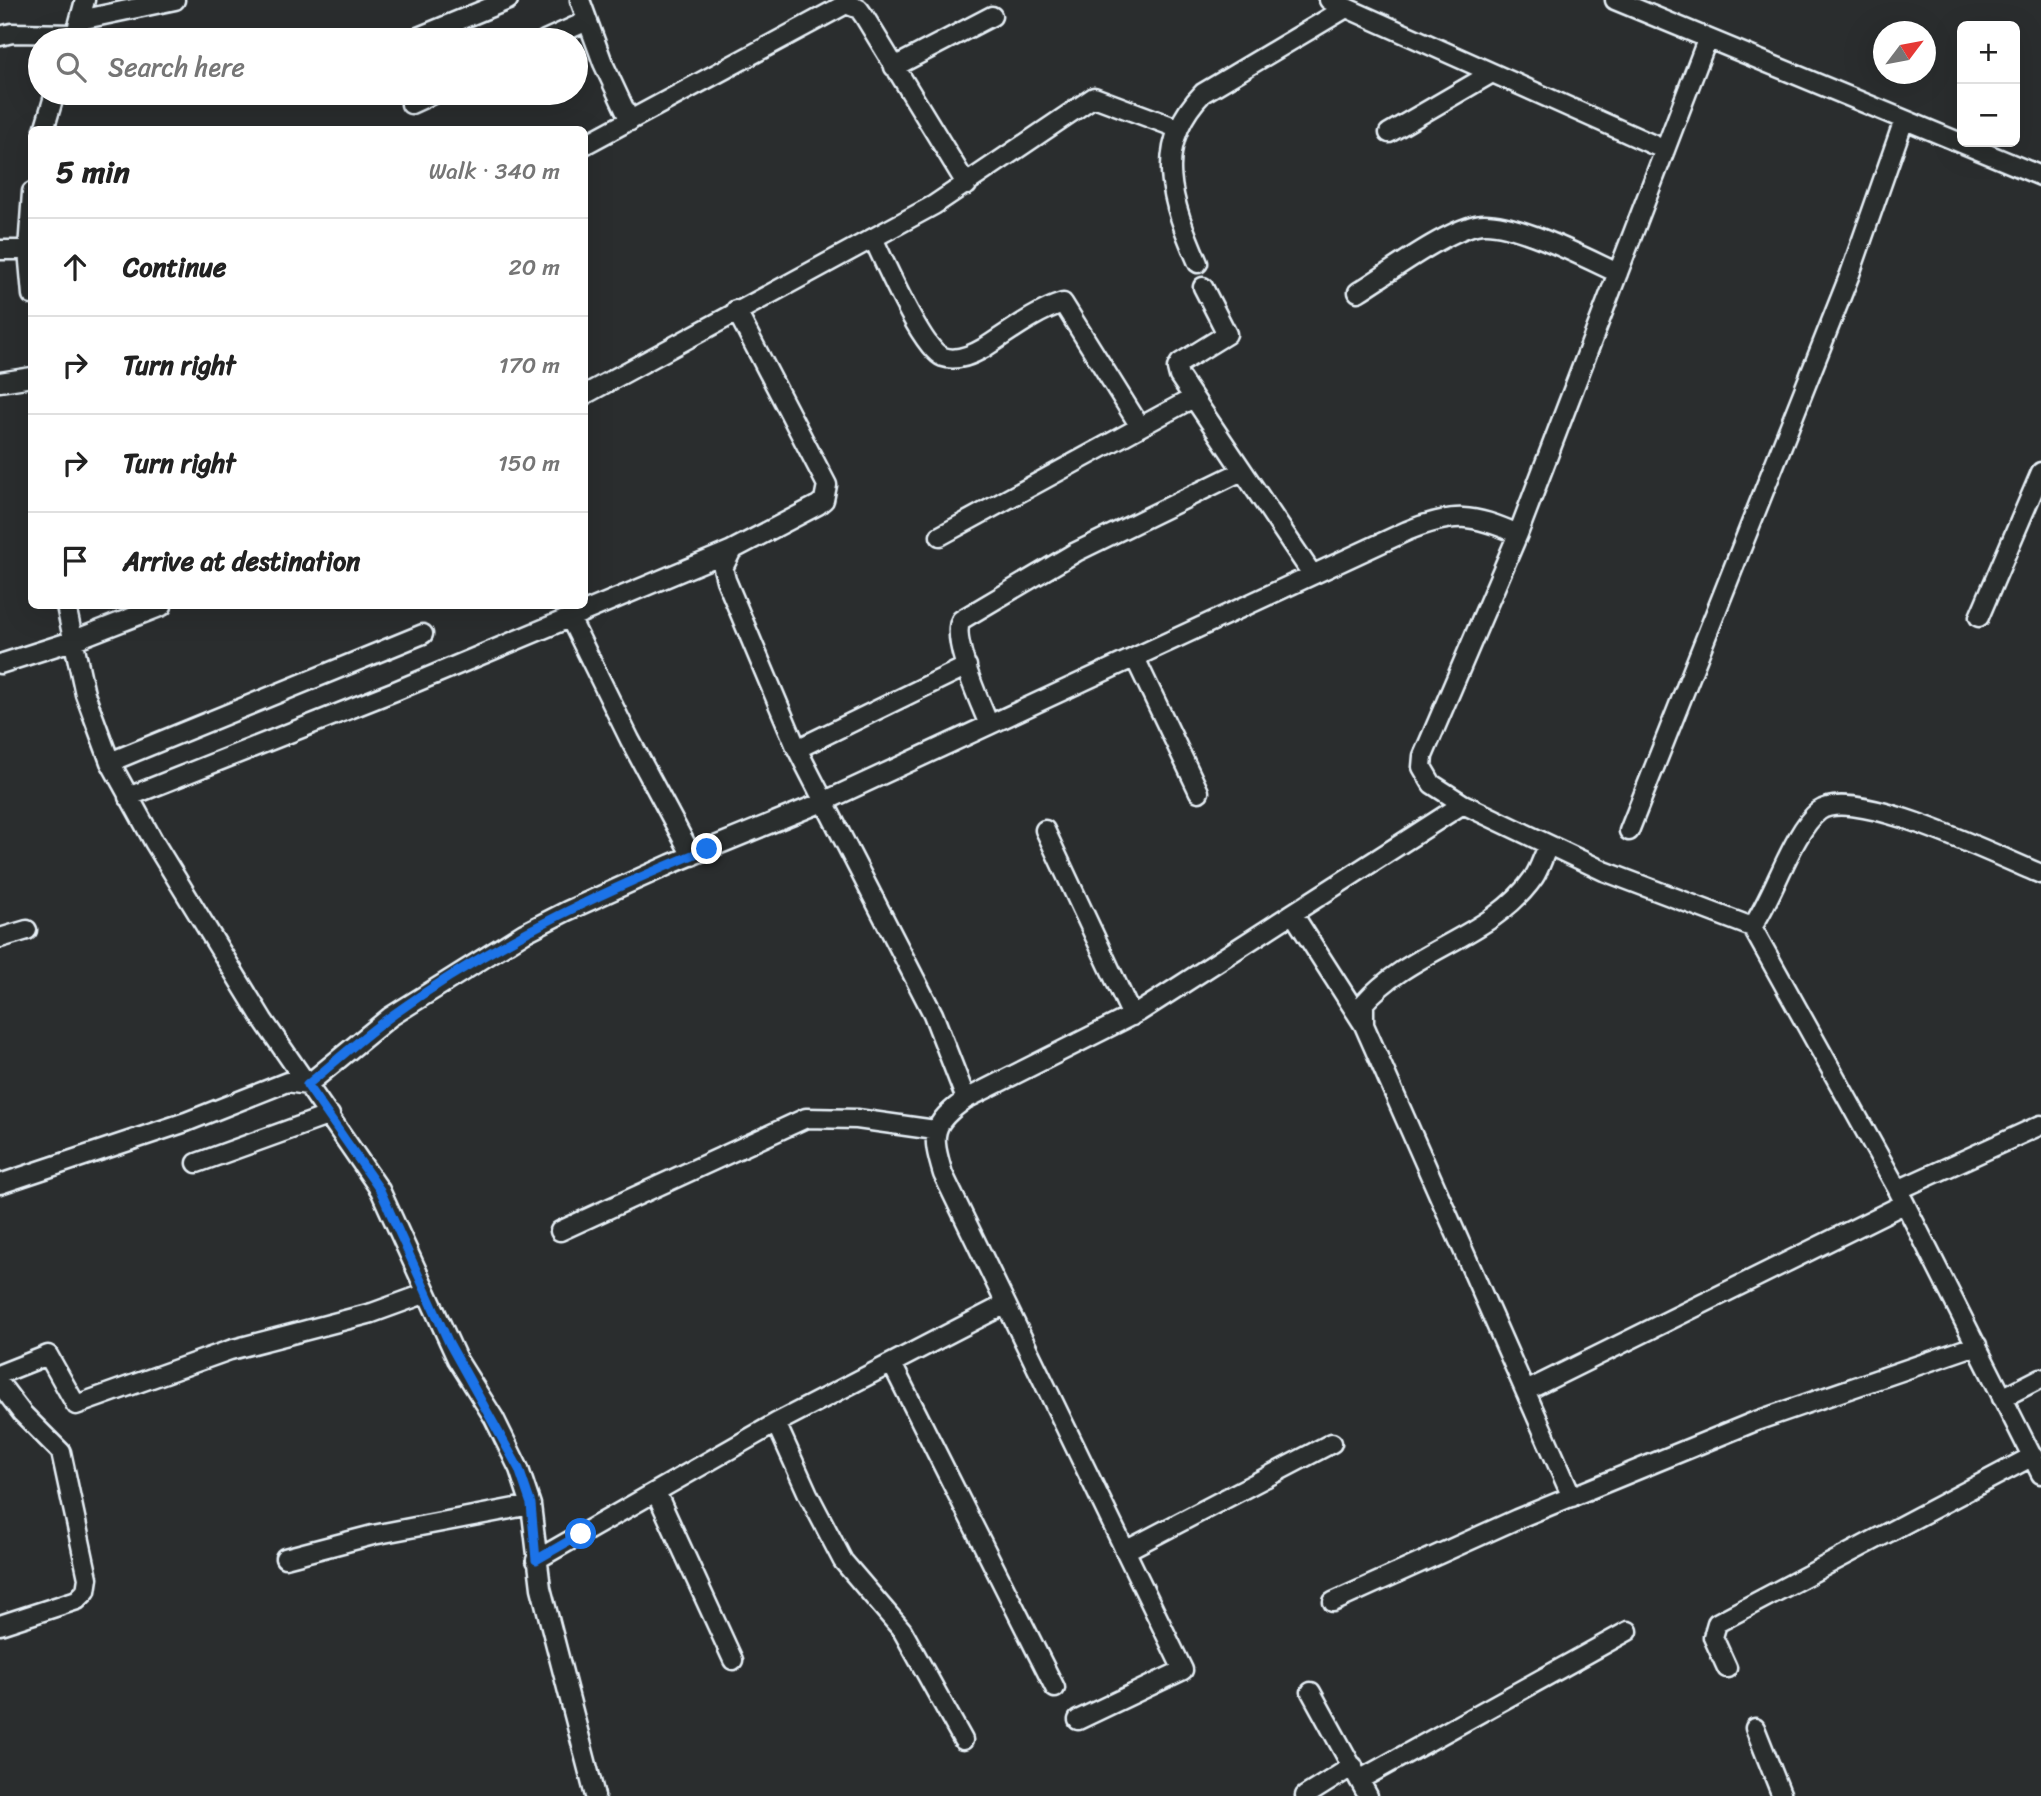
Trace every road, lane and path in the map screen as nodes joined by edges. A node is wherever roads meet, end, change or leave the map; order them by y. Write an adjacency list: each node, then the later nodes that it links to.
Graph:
1 (85, 0): 10 (street)
2 (175, 0): 11 (street)
3 (508, 0): 12 (street)
4 (580, 0): 9 (street)
5 (1329, 0): 7 (street)
6 (1615, 0): 16 (street)
7 (1346, 8): 18 (street); 23 (street)
8 (992, 16): 17 (street)
9 (587, 21): 13 (street); 21 (street)
10 (77, 28)
11 (88, 28)
12 (440, 28)
13 (572, 28)
14 (28, 33): 15 (street)
15 (0, 36)
16 (1707, 40): 20 (street); 26 (street)
17 (894, 67): 21 (street); 28 (street)
18 (1492, 73): 24 (street); 26 (street)
19 (51, 105): 22 (street)
20 (1904, 120): 27 (street); 65 (street)
21 (630, 121): 25 (street)
22 (45, 126)
23 (1177, 128): 28 (street); 32 (street)
24 (1389, 133)
25 (588, 143)
26 (1665, 150): 33 (street)
27 (2041, 176)
28 (967, 185): 29 (street)
29 (873, 238): 36 (street); 41 (street)
30 (0, 250): 31 (street)
31 (28, 250)
32 (1198, 263)
33 (1618, 273): 35 (street); 44 (street)
34 (1203, 287): 40 (street)
35 (1358, 292)
36 (736, 310): 39 (street); 46 (street)
37 (28, 378): 38 (street)
38 (0, 383)
39 (588, 393)
40 (1193, 398): 41 (street); 42 (street)
41 (1139, 425): 45 (street)
42 (1242, 471): 47 (street); 56 (street)
43 (2041, 471): 50 (street)
44 (1518, 534): 47 (street); 63 (street)
45 (940, 536)
46 (732, 550): 51 (street); 58 (street)
47 (1312, 574): 54 (street)
48 (67, 609): 53 (street)
49 (154, 609): 53 (street)
50 (1979, 617)
51 (570, 618): 61 (street); 67 (street)
52 (423, 634): 59 (street)
53 (72, 641): 55 (street); 59 (street)
54 (1135, 658): 57 (street); 60 (street)
55 (0, 664)
56 (968, 666): 57 (street); 58 (street)
57 (989, 725): 62 (street)
58 (797, 749): 62 (street)
59 (110, 762): 61 (street)
60 (1199, 792)
61 (128, 797): 75 (street)
62 (823, 802): 67 (street); 76 (street)
63 (1463, 804): 66 (street); 69 (street)
64 (1045, 830): 73 (street)
65 (1629, 831)
66 (1548, 847): 70 (street); 74 (street)
67 (692, 856): 75 (street)
68 (2041, 874): 70 (street)
69 (1293, 914): 73 (street); 74 (street)
70 (1752, 927): 82 (street)
71 (27, 930): 72 (street)
72 (0, 938)
73 (1132, 1016): 76 (street)
74 (1364, 1025): 91 (street)
75 (307, 1085): 77 (street); 81 (street)
76 (966, 1099): 79 (street)
77 (330, 1115): 80 (street); 84 (street)
78 (2041, 1125): 82 (street)
79 (935, 1130): 83 (street); 85 (street)
80 (197, 1163)
81 (0, 1184)
82 (1901, 1197): 86 (street); 91 (street)
83 (560, 1231)
84 (427, 1293): 88 (street); 99 (street)
85 (1004, 1304): 87 (street); 100 (street)
86 (1977, 1345): 92 (street); 98 (street)
87 (892, 1364): 93 (street); 108 (street)
88 (0, 1374)
89 (2041, 1378): 92 (street)
90 (0, 1384): 104 (street)
91 (1525, 1391): 98 (street)
92 (2002, 1398): 95 (street)
93 (776, 1423): 97 (street); 112 (street)
94 (1332, 1443): 100 (street)
95 (2033, 1456): 96 (street); 107 (street)
96 (2041, 1475)
97 (656, 1492): 102 (street); 106 (street)
98 (1572, 1497): 103 (street)
99 (531, 1504): 101 (street); 102 (street)
100 (1125, 1551): 110 (street)
101 (285, 1558)
102 (536, 1560): 114 (street)
103 (1333, 1602)
104 (0, 1625)
105 (1628, 1631): 113 (street)
106 (733, 1660)
107 (1727, 1668)
108 (1055, 1688)
109 (1311, 1692): 113 (street)
110 (1079, 1720)
111 (1755, 1728): 117 (street)
112 (963, 1740)
113 (1356, 1773): 115 (street); 116 (street)
114 (595, 1796)
115 (1305, 1796)
116 (1368, 1796)
117 (1782, 1796)

